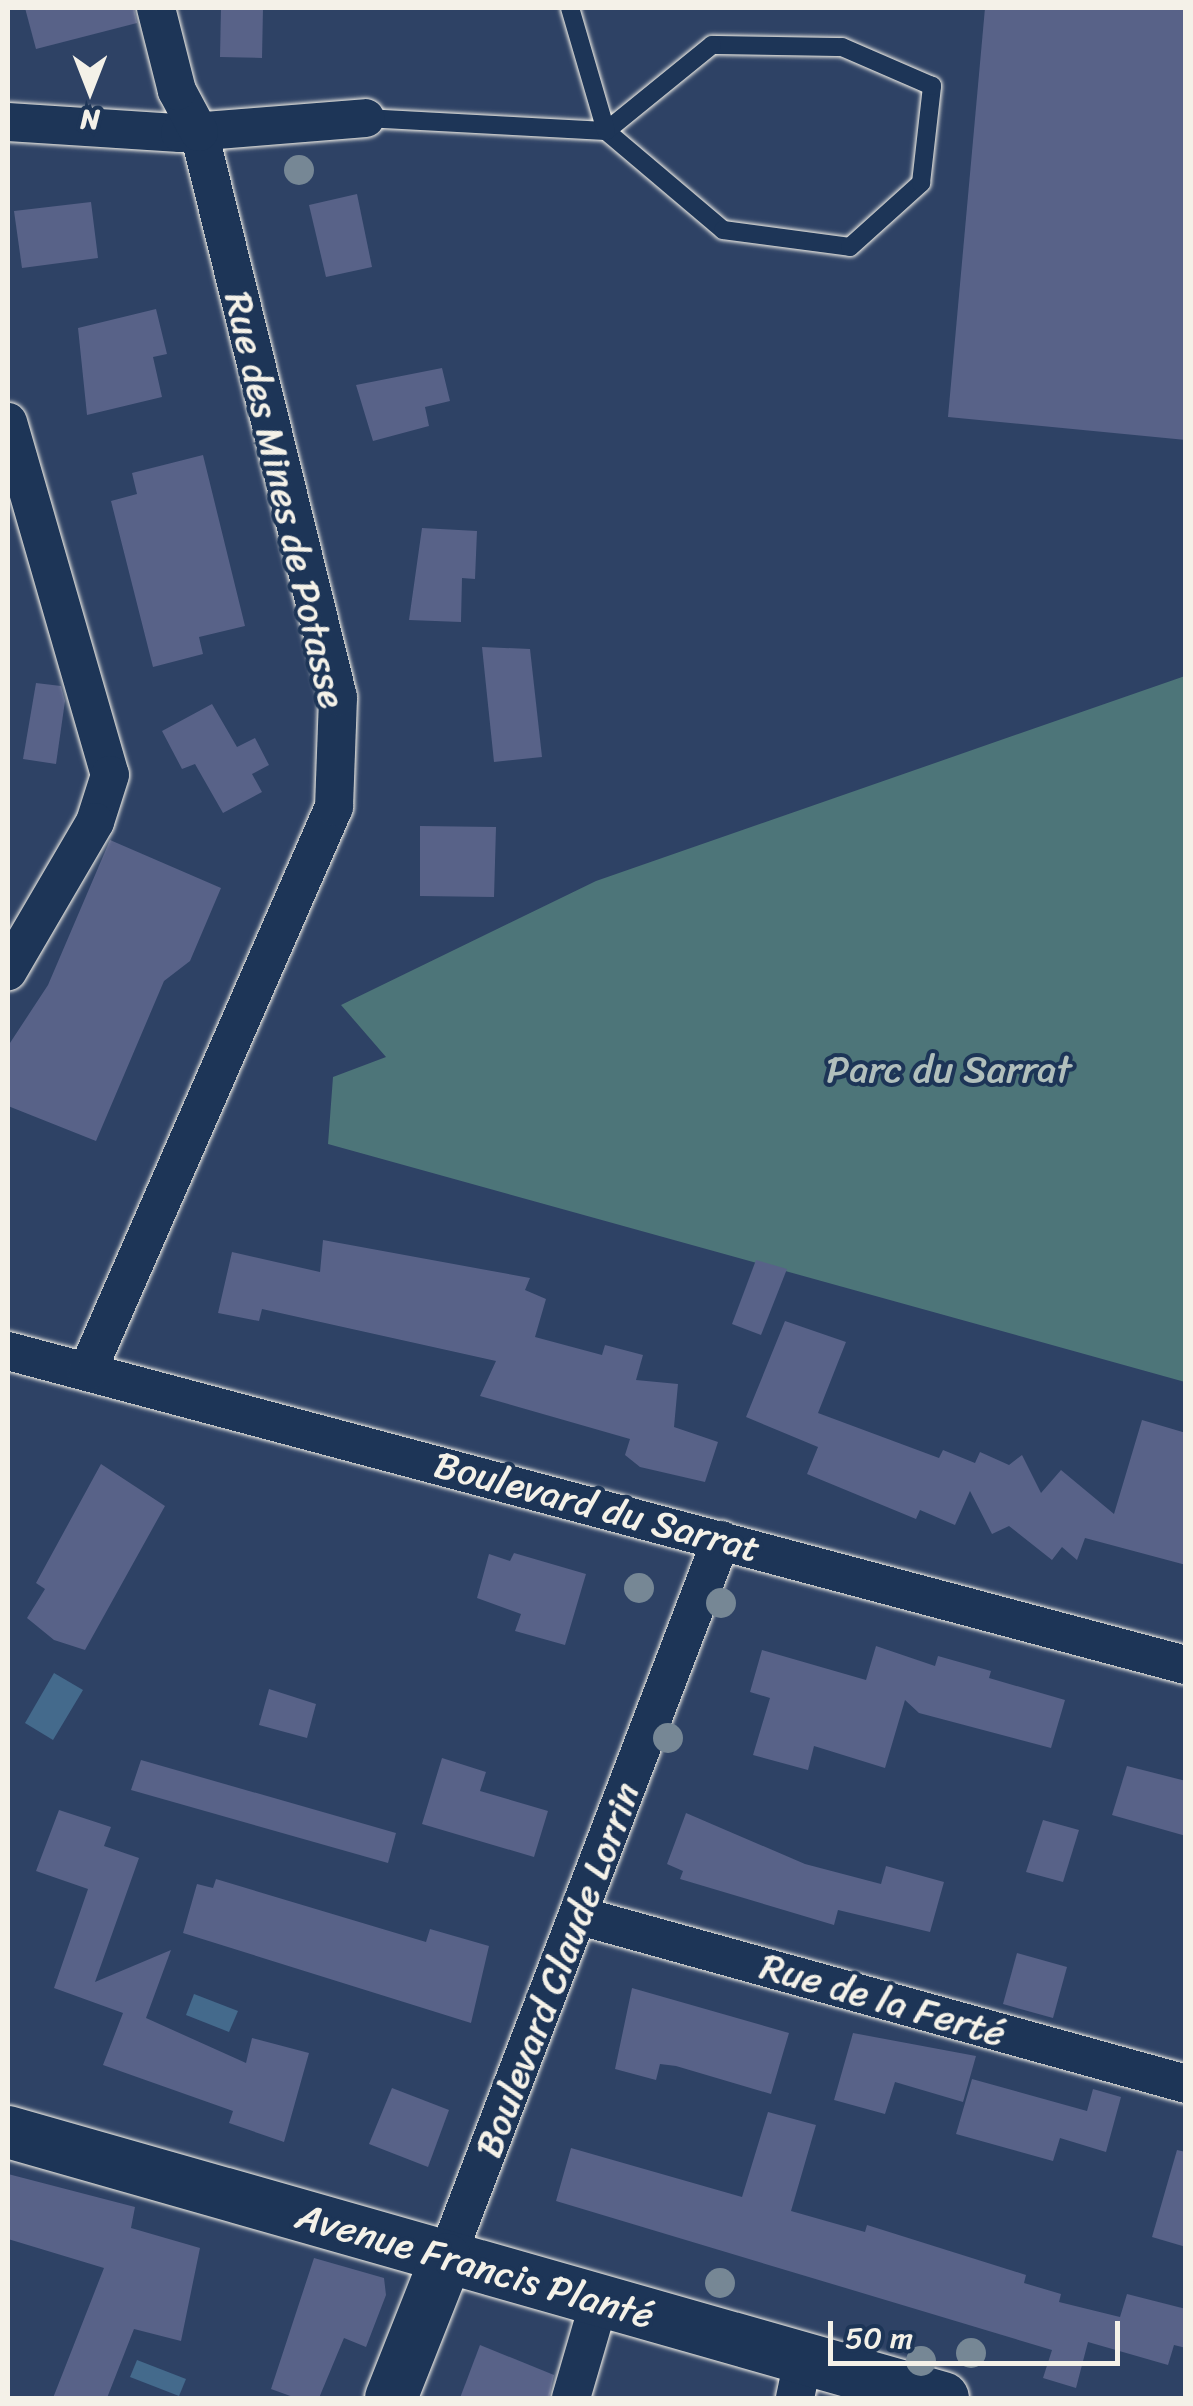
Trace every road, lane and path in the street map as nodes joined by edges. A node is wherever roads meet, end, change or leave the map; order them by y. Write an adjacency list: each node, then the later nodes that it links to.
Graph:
1 (156, 8): 6 (street, Rue des Mines de Potasse)
2 (570, 8): 5 (lane)
3 (365, 118): 5 (lane); 6 (street)
4 (8, 122): 6 (street)
5 (606, 130): 5 (lane)
6 (199, 132): 10 (street, Rue des Mines de Potasse)
7 (8, 422): 8 (street)
8 (8, 970)
9 (8, 1351): 10 (street, Boulevard du Sarrat)
10 (87, 1372): 11 (street, Boulevard du Sarrat)
11 (722, 1540): 12 (street, Boulevard du Sarrat); 13 (street, Boulevard Claude Lorrin)
12 (1186, 1665)
13 (580, 1916): 14 (street, Rue de la Ferté); 16 (street, Boulevard Claude Lorrin)
14 (1186, 2084)
15 (8, 2132): 16 (street, Avenue Francis Planté)
16 (446, 2260): 17 (street, Avenue Francis Planté); 19 (street, Boulevard Claude Lorrin)
17 (599, 2302): 18 (street, Avenue Francis Planté); 20 (street)
18 (799, 2379): 21 (street, Avenue Francis Planté)
19 (391, 2398)
20 (571, 2398)
21 (943, 2398)

